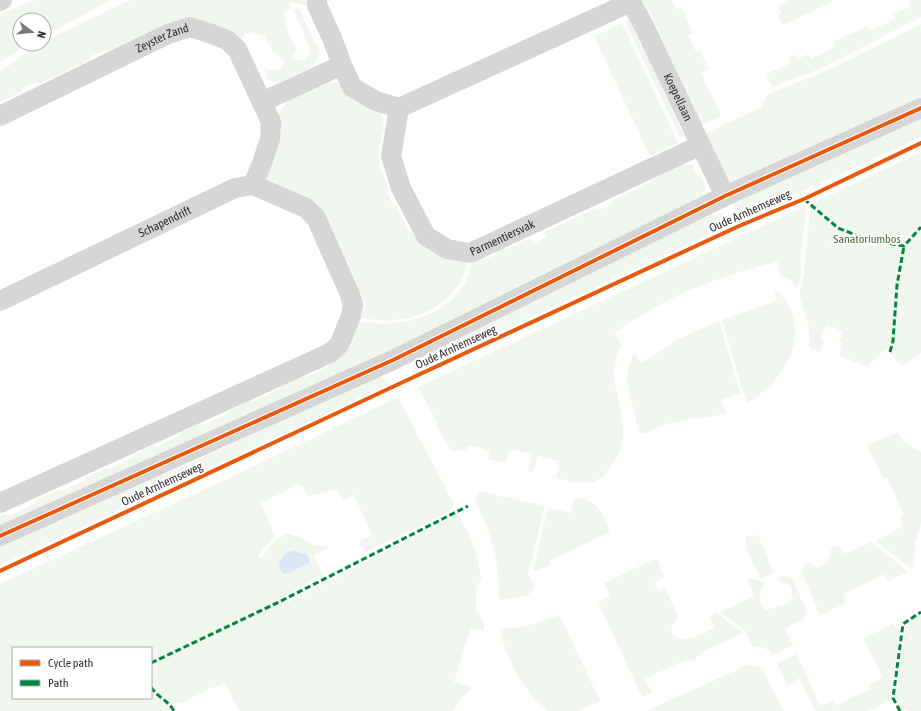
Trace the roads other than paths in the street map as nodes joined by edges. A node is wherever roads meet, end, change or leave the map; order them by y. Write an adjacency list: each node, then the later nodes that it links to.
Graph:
1 (317, 0): 3 (street)
2 (630, 1): 5 (street); 8 (street, Koepellaan)
3 (342, 65): 4 (street); 5 (street)
4 (262, 102): 7 (street, Zeyster Zand); 9 (street)
5 (399, 108): 8 (street, Parmentiersvak)
6 (921, 108): 10 (street, Oude Arnhemseweg)
7 (0, 116)
8 (701, 145): 10 (street, Koepellaan)
9 (253, 185): 11 (street, Schapendrift); 12 (street)
10 (725, 196): 13 (street, Oude Arnhemseweg)
11 (0, 301)
12 (0, 503)
13 (0, 536)

